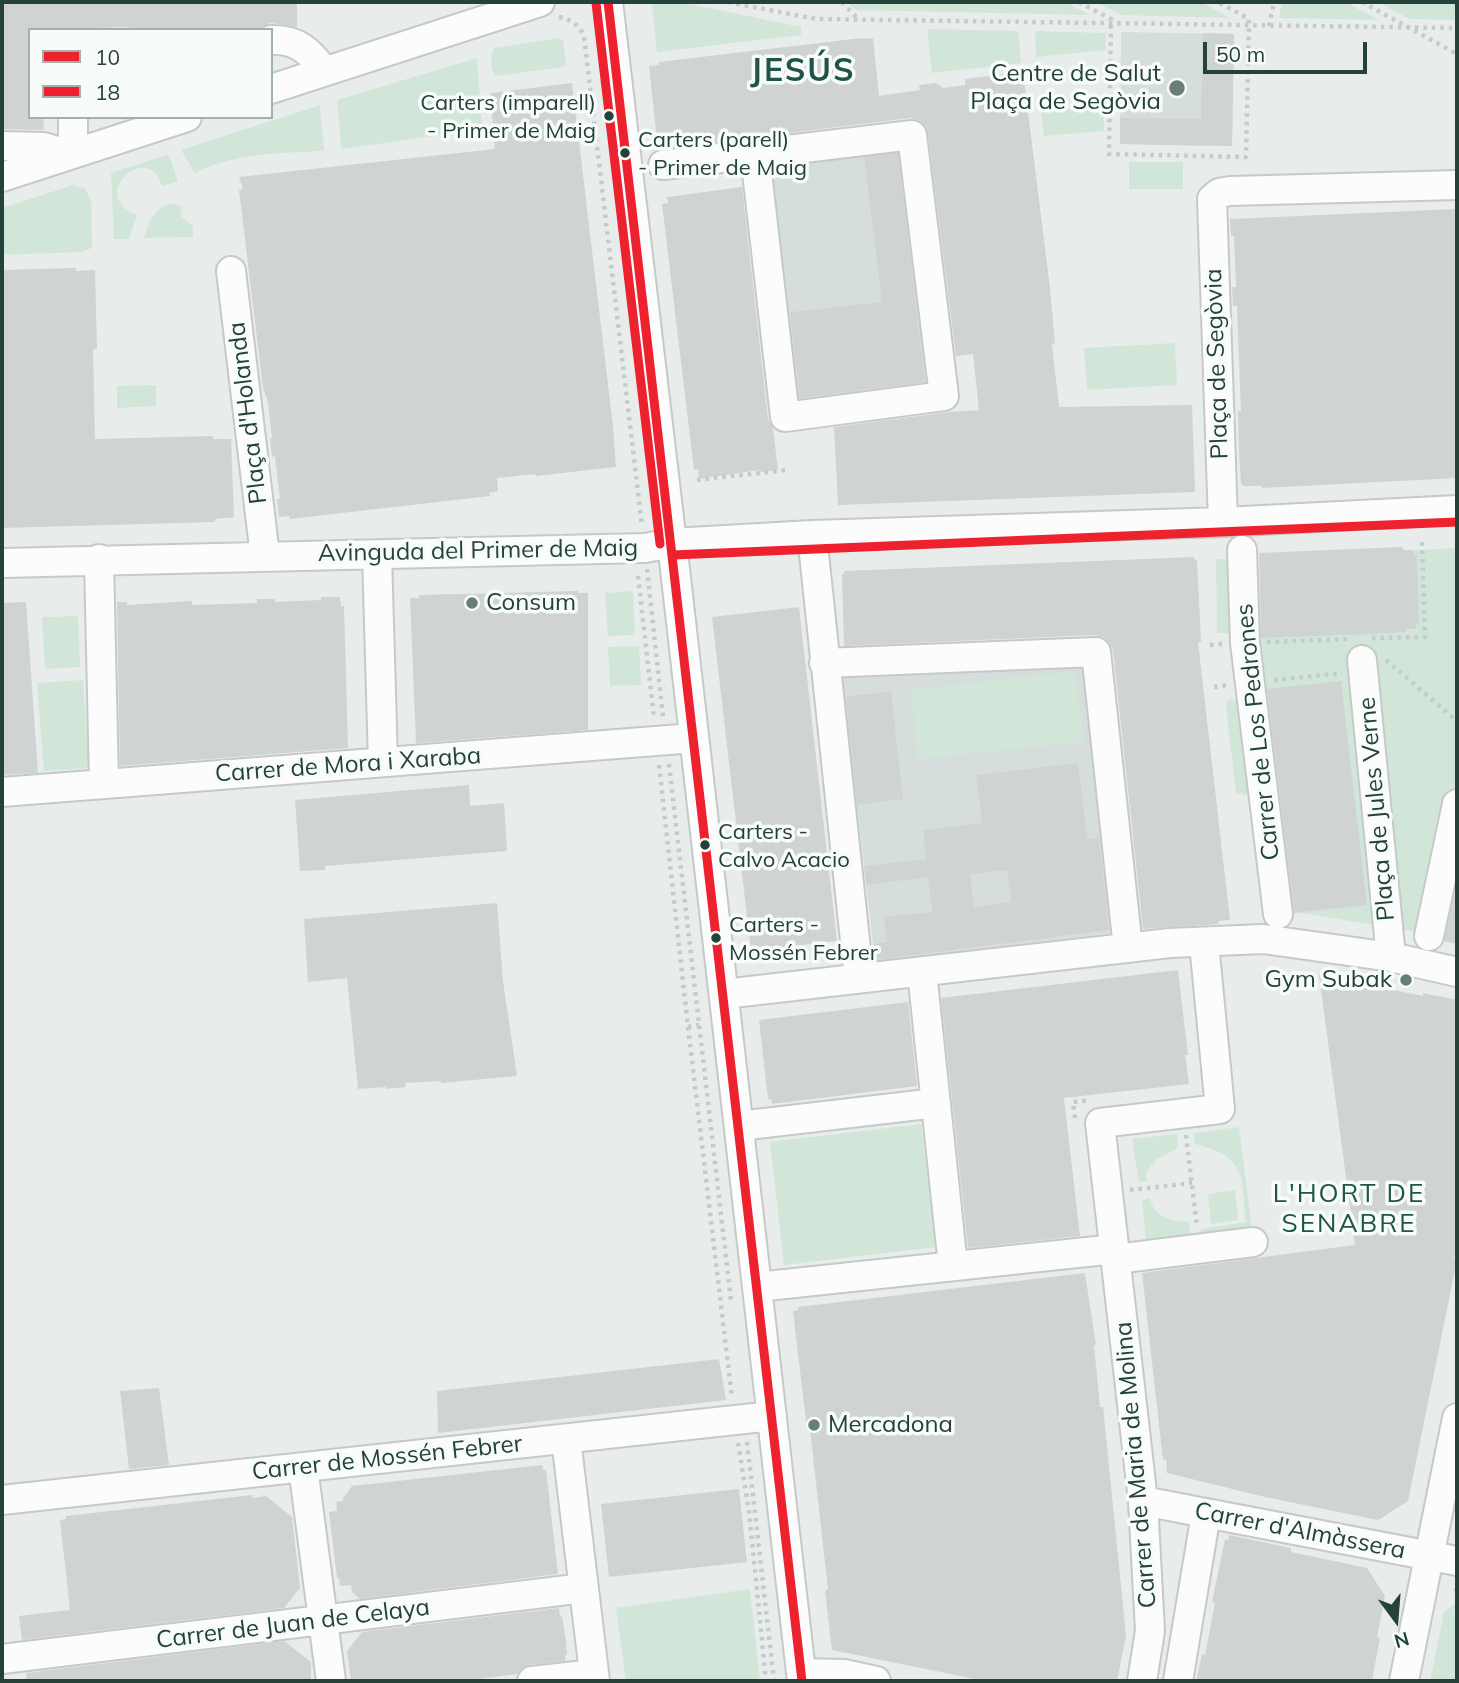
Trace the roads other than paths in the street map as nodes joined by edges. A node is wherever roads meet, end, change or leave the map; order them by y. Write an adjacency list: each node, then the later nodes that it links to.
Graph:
1 (607, 2): 18 (street)
2 (545, 9): 4 (street)
3 (273, 40): 4 (street)
4 (324, 71): 5 (street)
5 (273, 88)
6 (73, 119): 9 (street)
7 (181, 119): 9 (street)
8 (2, 146): 9 (street)
9 (71, 154): 12 (street)
10 (755, 155): 10 (street); 11 (street)
11 (663, 165)
12 (2, 177)
13 (1457, 185): 16 (street, Plaça de Segòvia)
14 (231, 271): 20 (street, Plaça d'Holanda)
15 (1457, 510): 16 (street, Avinguda del Primer de Maig)
16 (1223, 522): 17 (street, Avinguda del Primer de Maig)
17 (812, 536): 18 (street, Avinguda del Primer de Maig); 25 (street)
18 (672, 543): 21 (street, Avinguda del Primer de Maig); 26 (street)
19 (1242, 550): 31 (street, Carrer de Los Pedrones)
20 (265, 555): 21 (street, Avinguda del Primer de Maig); 22 (street, Avinguda del Primer de Maig)
21 (377, 555): 27 (street)
22 (99, 559): 23 (street, Avinguda del Primer de Maig); 28 (street)
23 (2, 563)
24 (1361, 654): 35 (street, Plaça de Jules Verne)
25 (824, 663): 34 (street); 38 (street)
26 (694, 738): 27 (street, Carrer de Mora i Xaraba); 39 (street)
27 (383, 762): 28 (street, Carrer de Mora i Xaraba)
28 (104, 784): 29 (street, Carrer de Mora i Xaraba)
29 (2, 792)
30 (1457, 804): 32 (street, Plaça de Jules Verne)
31 (1278, 914)
32 (1429, 936)
33 (1205, 943): 34 (street); 35 (street); 43 (street, Carrer de Maria de Molina)
34 (1128, 948): 36 (street)
35 (1391, 957): 37 (street)
36 (922, 972): 38 (street); 40 (street)
37 (1457, 972)
38 (859, 978): 39 (street)
39 (724, 994): 41 (street)
40 (936, 1103): 41 (street); 44 (street)
41 (739, 1126): 45 (street)
42 (1253, 1242): 43 (street)
43 (1115, 1254): 44 (street); 51 (street, Carrer de Maria de Molina)
44 (953, 1266): 45 (street)
45 (757, 1287): 46 (street)
46 (747, 1419): 48 (street, Carrer de Mossén Febrer); 58 (street)
47 (1457, 1419): 53 (street)
48 (566, 1439): 49 (street, Carrer de Mossén Febrer); 54 (street)
49 (303, 1468): 50 (street, Carrer de Mossén Febrer); 55 (street)
50 (2, 1500)
51 (1143, 1501): 52 (street, Carrer d'Almàssera); 62 (street, Carrer de Maria de Molina)
52 (1206, 1514): 53 (street, Carrer d'Almàssera); 63 (street, Carrer de Maria de Molina)
53 (1450, 1574): 64 (street)
54 (584, 1588): 55 (street, Carrer de Juan de Celaya); 57 (street)
55 (323, 1621): 56 (street, Carrer de Juan de Celaya); 59 (street)
56 (2, 1659)
57 (595, 1677): 60 (street)
58 (802, 1677): 61 (street)
59 (331, 1681)
60 (532, 1681)
61 (876, 1681)
62 (1142, 1681)
63 (1178, 1681)
64 (1404, 1681)

